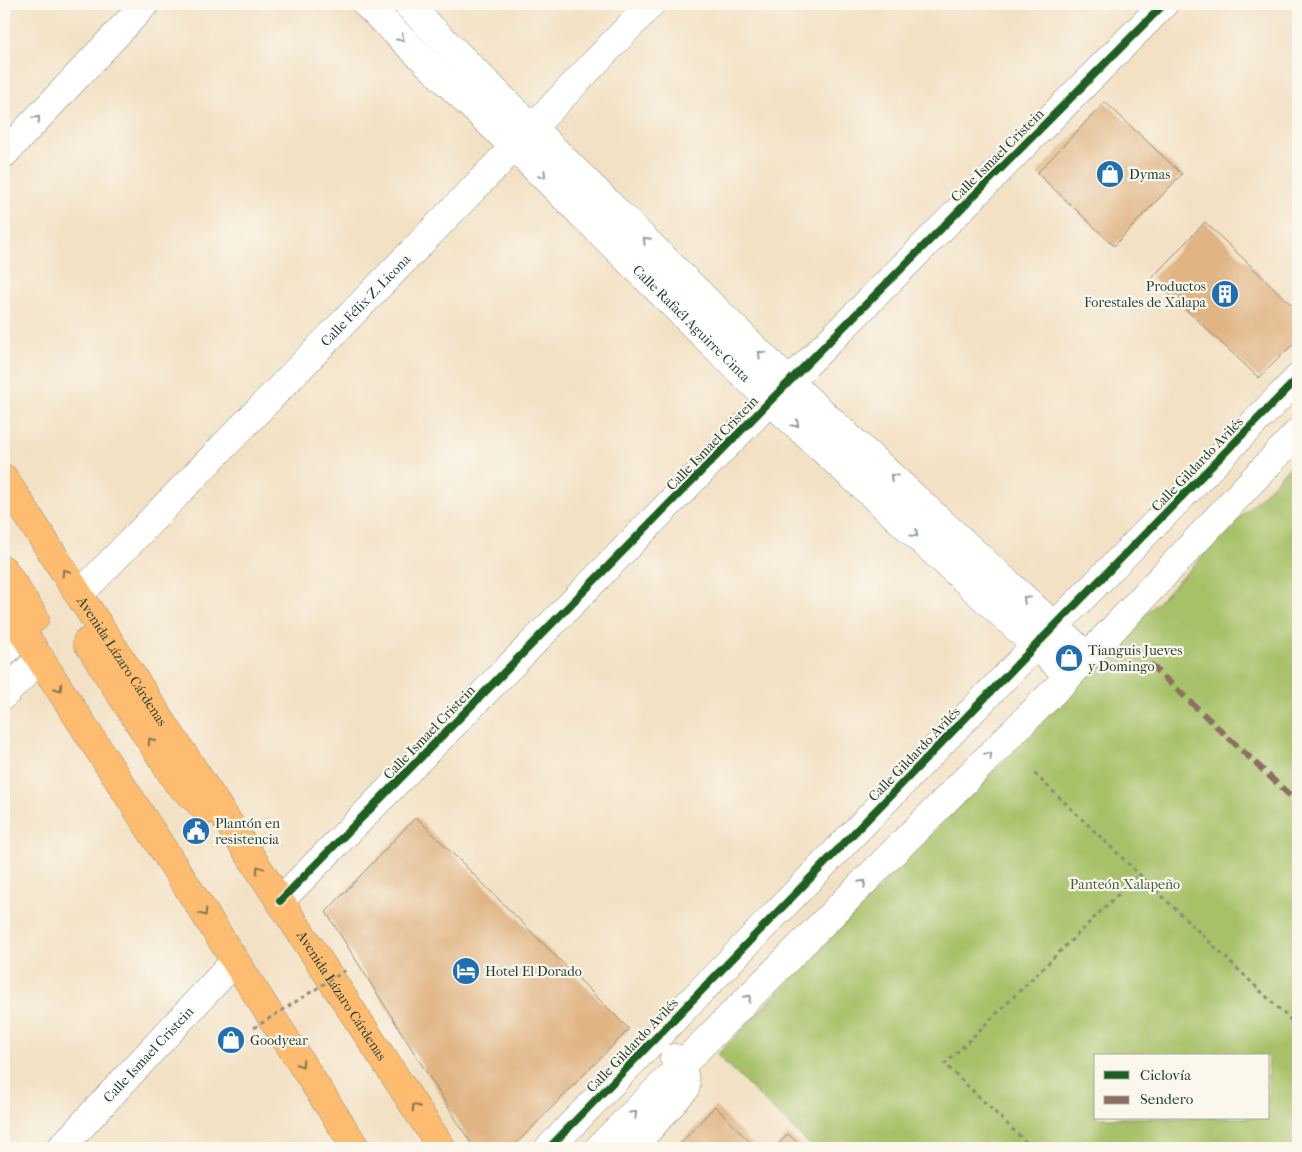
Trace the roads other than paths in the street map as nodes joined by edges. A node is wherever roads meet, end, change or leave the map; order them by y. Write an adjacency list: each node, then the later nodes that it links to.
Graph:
1 (145, 4): 7 (street, one-way to 1)
2 (366, 4): 6 (street, Calle Rafaél Aguirre Cinta, one-way to 6)
3 (408, 4): 6 (street, Calle Rafaél Aguirre Cinta)
4 (651, 4): 6 (street, Calle Félix Z. Licona)
5 (1164, 4): 9 (street, Calle Ismael Cristein)
6 (523, 138): 9 (street, Calle Rafaél Aguirre Cinta, one-way to 6); 10 (street, Calle Rafaél Aguirre Cinta, one-way to 10); 15 (street, Calle Félix Z. Licona)
7 (4, 154)
8 (1298, 378): 17 (street, Calle Gildardo Avilés)
9 (789, 382): 10 (street, Calle Ismael Cristein); 17 (street, Calle Rafaél Aguirre Cinta, one-way to 9)
10 (770, 401): 19 (street, Calle Rafaél Aguirre Cinta, one-way to 19); 29 (street, Calle Ismael Cristein)
11 (1298, 432): 21 (street)
12 (4, 478): 15 (highway, Avenida Lázaro Cárdenas, one-way to 12)
13 (4, 512): 27 (highway, Avenida Lázaro Cárdenas, one-way to 13)
14 (4, 570): 28 (highway)
15 (79, 595): 27 (highway, Avenida Lázaro Cárdenas)
16 (4, 603): 18 (highway)
17 (1055, 626): 19 (street, Calle Gildardo Avilés); 21 (street, Calle Rafaél Aguirre Cinta)
18 (23, 632): 20 (street); 22 (highway)
19 (1036, 645): 23 (street, Calle Rafaél Aguirre Cinta); 25 (street, Calle Gildardo Avilés)
20 (4, 652)
21 (1087, 656): 23 (street)
22 (40, 658): 24 (street); 28 (highway, one-way to 28)
23 (1068, 676): 26 (street, one-way to 23)
24 (4, 695)
25 (935, 750): 26 (street); 31 (street, Calle Gildardo Avilés)
26 (966, 779): 32 (street, one-way to 26)
27 (241, 842): 29 (highway, Avenida Lázaro Cárdenas, one-way to 27)
28 (181, 878): 30 (highway, one-way to 30)
29 (280, 901): 35 (highway, Avenida Lázaro Cárdenas, one-way to 29)
30 (235, 961): 33 (street, Calle Ismael Cristein); 34 (highway, one-way to 34)
31 (654, 1040): 32 (street); 36 (street, Calle Gildardo Avilés)
32 (682, 1065): 37 (street, one-way to 32); 38 (street)
33 (60, 1148)
34 (356, 1148)
35 (442, 1148)
36 (549, 1148)
37 (599, 1148)
38 (632, 1148)

